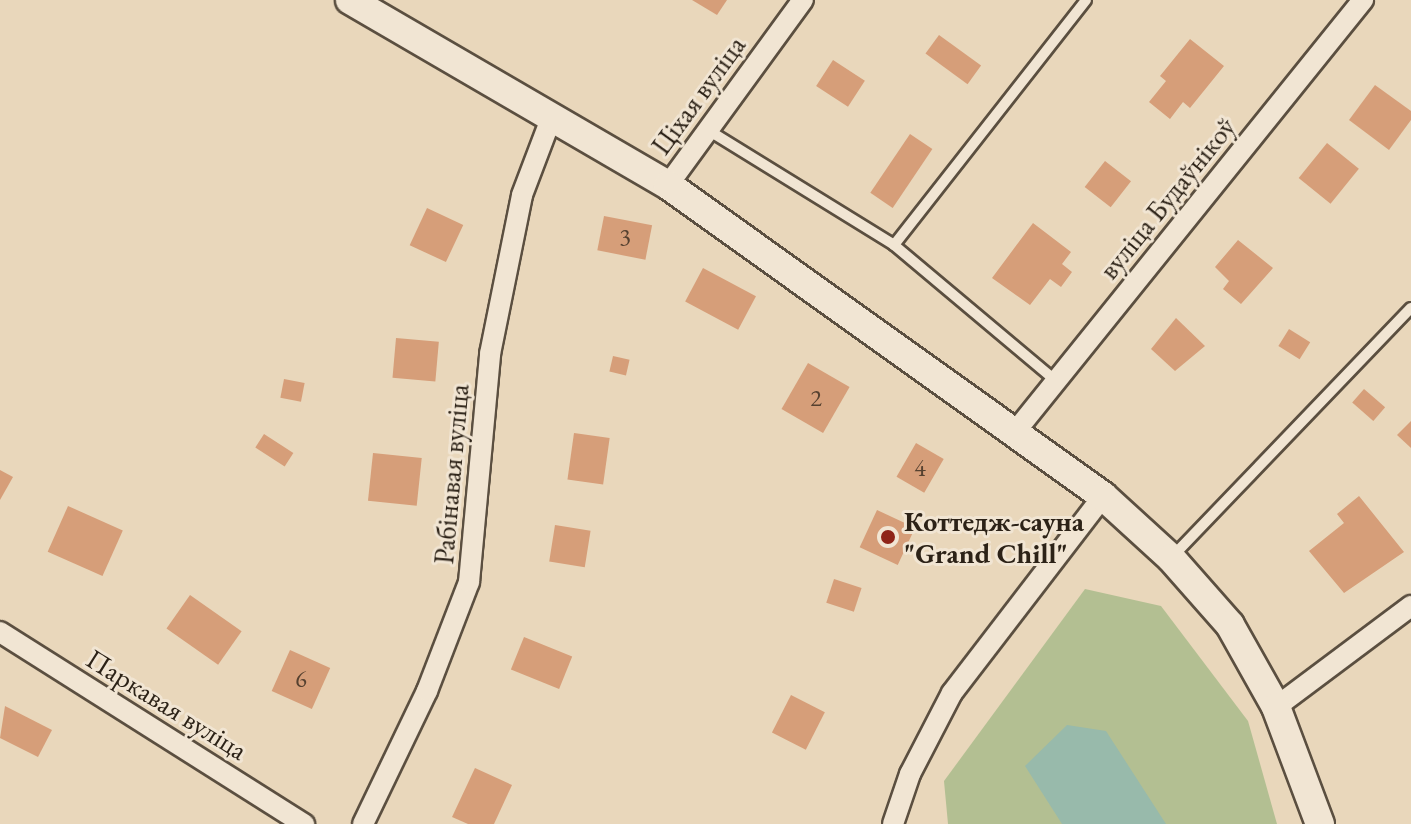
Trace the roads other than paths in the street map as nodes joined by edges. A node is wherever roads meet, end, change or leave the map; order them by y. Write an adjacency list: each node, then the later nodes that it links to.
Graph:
1 (350, 0): 5 (street)
2 (803, 0): 6 (street, Ціхая вуліца)
3 (1086, 0): 8 (lane)
4 (1363, 0): 10 (street, вуліца Будаўнікоў)
5 (552, 116): 7 (street); 18 (street, Рабінавая вуліца)
6 (707, 129): 7 (street, Ціхая вуліца); 8 (lane)
7 (668, 185): 11 (street)
8 (894, 245): 10 (lane)
9 (1411, 308): 13 (lane)
10 (1056, 381): 11 (street, вуліца Будаўнікоў)
11 (1015, 432): 12 (street)
12 (1103, 496): 13 (street); 19 (street)
13 (1171, 558): 16 (street)
14 (1411, 606): 16 (street)
15 (0, 632): 17 (street, Паркавая вуліца)
16 (1276, 707): 20 (street)
17 (304, 824)
18 (363, 824)
19 (893, 824)
20 (1320, 824)

